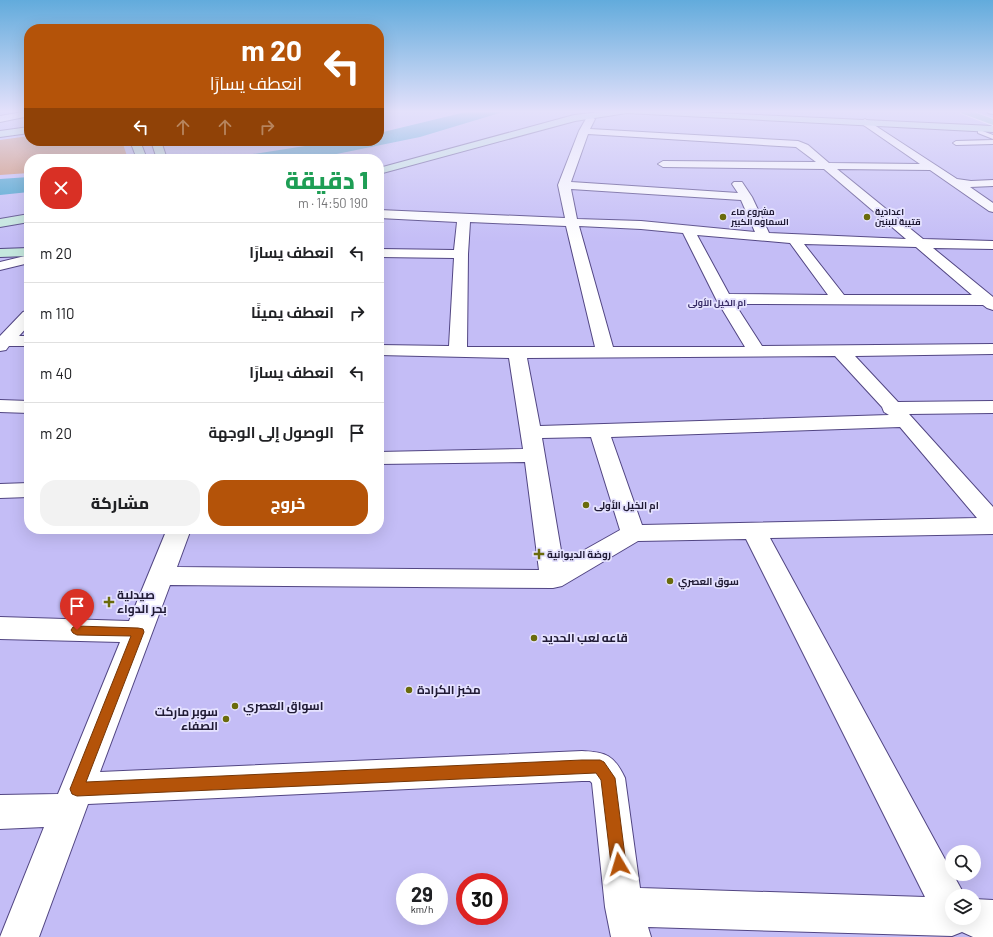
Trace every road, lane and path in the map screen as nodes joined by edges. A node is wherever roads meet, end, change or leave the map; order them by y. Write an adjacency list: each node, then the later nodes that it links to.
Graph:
1 (424, 155): 9 (main road)
2 (438, 155): 12 (main road)
3 (575, 155): 16 (street)
4 (664, 155): 7 (street)
5 (813, 155): 10 (street)
6 (914, 155): 11 (street)
7 (663, 164): 8 (street); 15 (street)
8 (724, 165): 10 (street); 17 (street)
9 (384, 166)
10 (826, 166): 11 (street); 29 (street)
11 (932, 167): 13 (street)
12 (384, 170)
13 (956, 182): 14 (street); 18 (street)
14 (993, 182)
15 (659, 184): 16 (street); 17 (street)
16 (564, 185): 25 (street)
17 (746, 197): 27 (street)
18 (992, 207)
19 (384, 215): 23 (street)
20 (24, 217): 21 (main road)
21 (0, 218)
22 (24, 218): 24 (main road)
23 (464, 219): 25 (street); 34 (street)
24 (0, 223)
25 (572, 223): 26 (street); 45 (street)
26 (688, 229): 27 (street); 37 (street)
27 (764, 237): 28 (street)
28 (793, 238): 29 (street); 38 (street)
29 (917, 243): 30 (street); 39 (street)
30 (993, 245)
31 (24, 252): 32 (main road)
32 (0, 253)
33 (384, 253): 34 (street)
34 (461, 254): 44 (street)
35 (24, 260): 36 (street)
36 (0, 266)
37 (724, 299): 38 (street); 46 (street)
38 (840, 300): 39 (street)
39 (990, 303)
40 (24, 320): 42 (street)
41 (24, 341): 42 (street)
42 (2, 343)
43 (993, 349): 47 (street)
44 (458, 351): 48 (street); 49 (street)
45 (605, 351): 46 (street); 48 (street)
46 (756, 351): 47 (street)
47 (841, 352): 53 (street)
48 (517, 353): 55 (street)
49 (384, 354)
50 (0, 406): 51 (street)
51 (24, 407)
52 (993, 407): 53 (street)
53 (898, 414): 54 (street); 60 (street)
54 (599, 431): 55 (street); 64 (street)
55 (531, 432): 56 (street)
56 (535, 455): 57 (street); 67 (street)
57 (384, 458)
58 (24, 490): 59 (street)
59 (0, 491)
60 (982, 497): 61 (street)
61 (993, 522)
62 (993, 526): 63 (street)
63 (754, 530): 64 (street); 72 (street)
64 (633, 533): 67 (street)
65 (177, 534): 66 (street)
66 (160, 576): 67 (street); 69 (street)
67 (553, 579)
68 (0, 628): 69 (street)
69 (138, 632): 70 (street)
70 (73, 800): 71 (street); 76 (street); 77 (street)
71 (0, 812)
72 (945, 898)
73 (945, 917): 76 (street)
74 (981, 918): 75 (street)
75 (993, 918)
76 (627, 922)
77 (19, 937)

